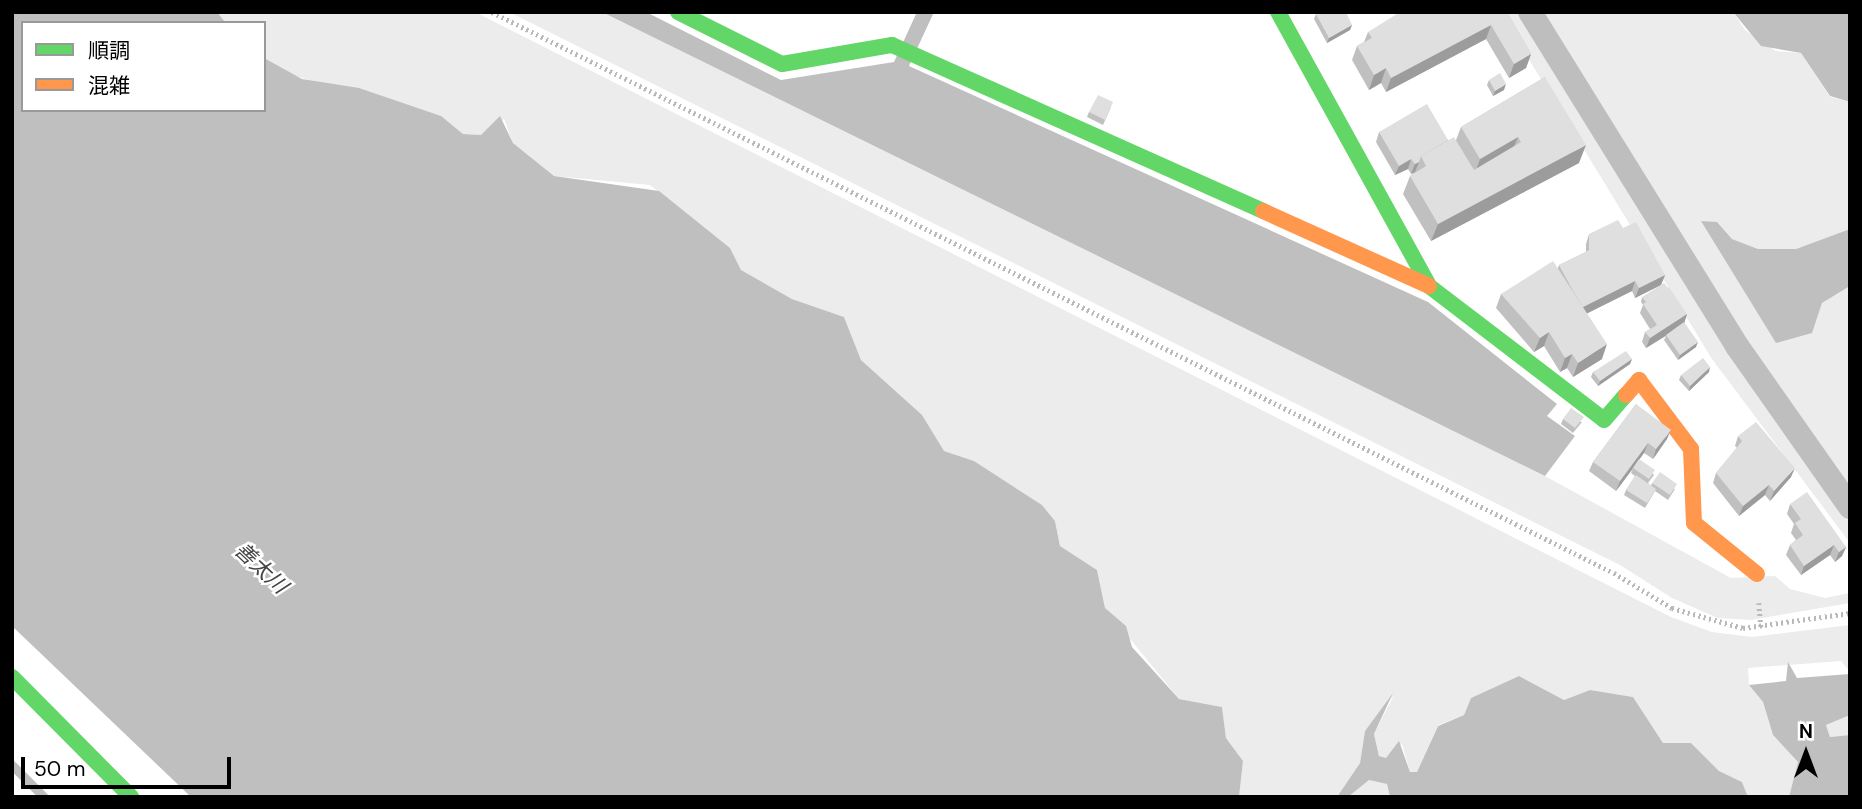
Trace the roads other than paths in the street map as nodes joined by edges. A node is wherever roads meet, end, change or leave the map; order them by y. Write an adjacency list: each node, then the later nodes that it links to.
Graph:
1 (678, 12): 4 (street)
2 (1278, 12): 4 (street)
3 (1530, 12): 5 (street)
4 (1429, 286): 6 (street)
5 (1850, 507)
6 (1757, 574)
7 (12, 677): 8 (street)
8 (131, 797)

